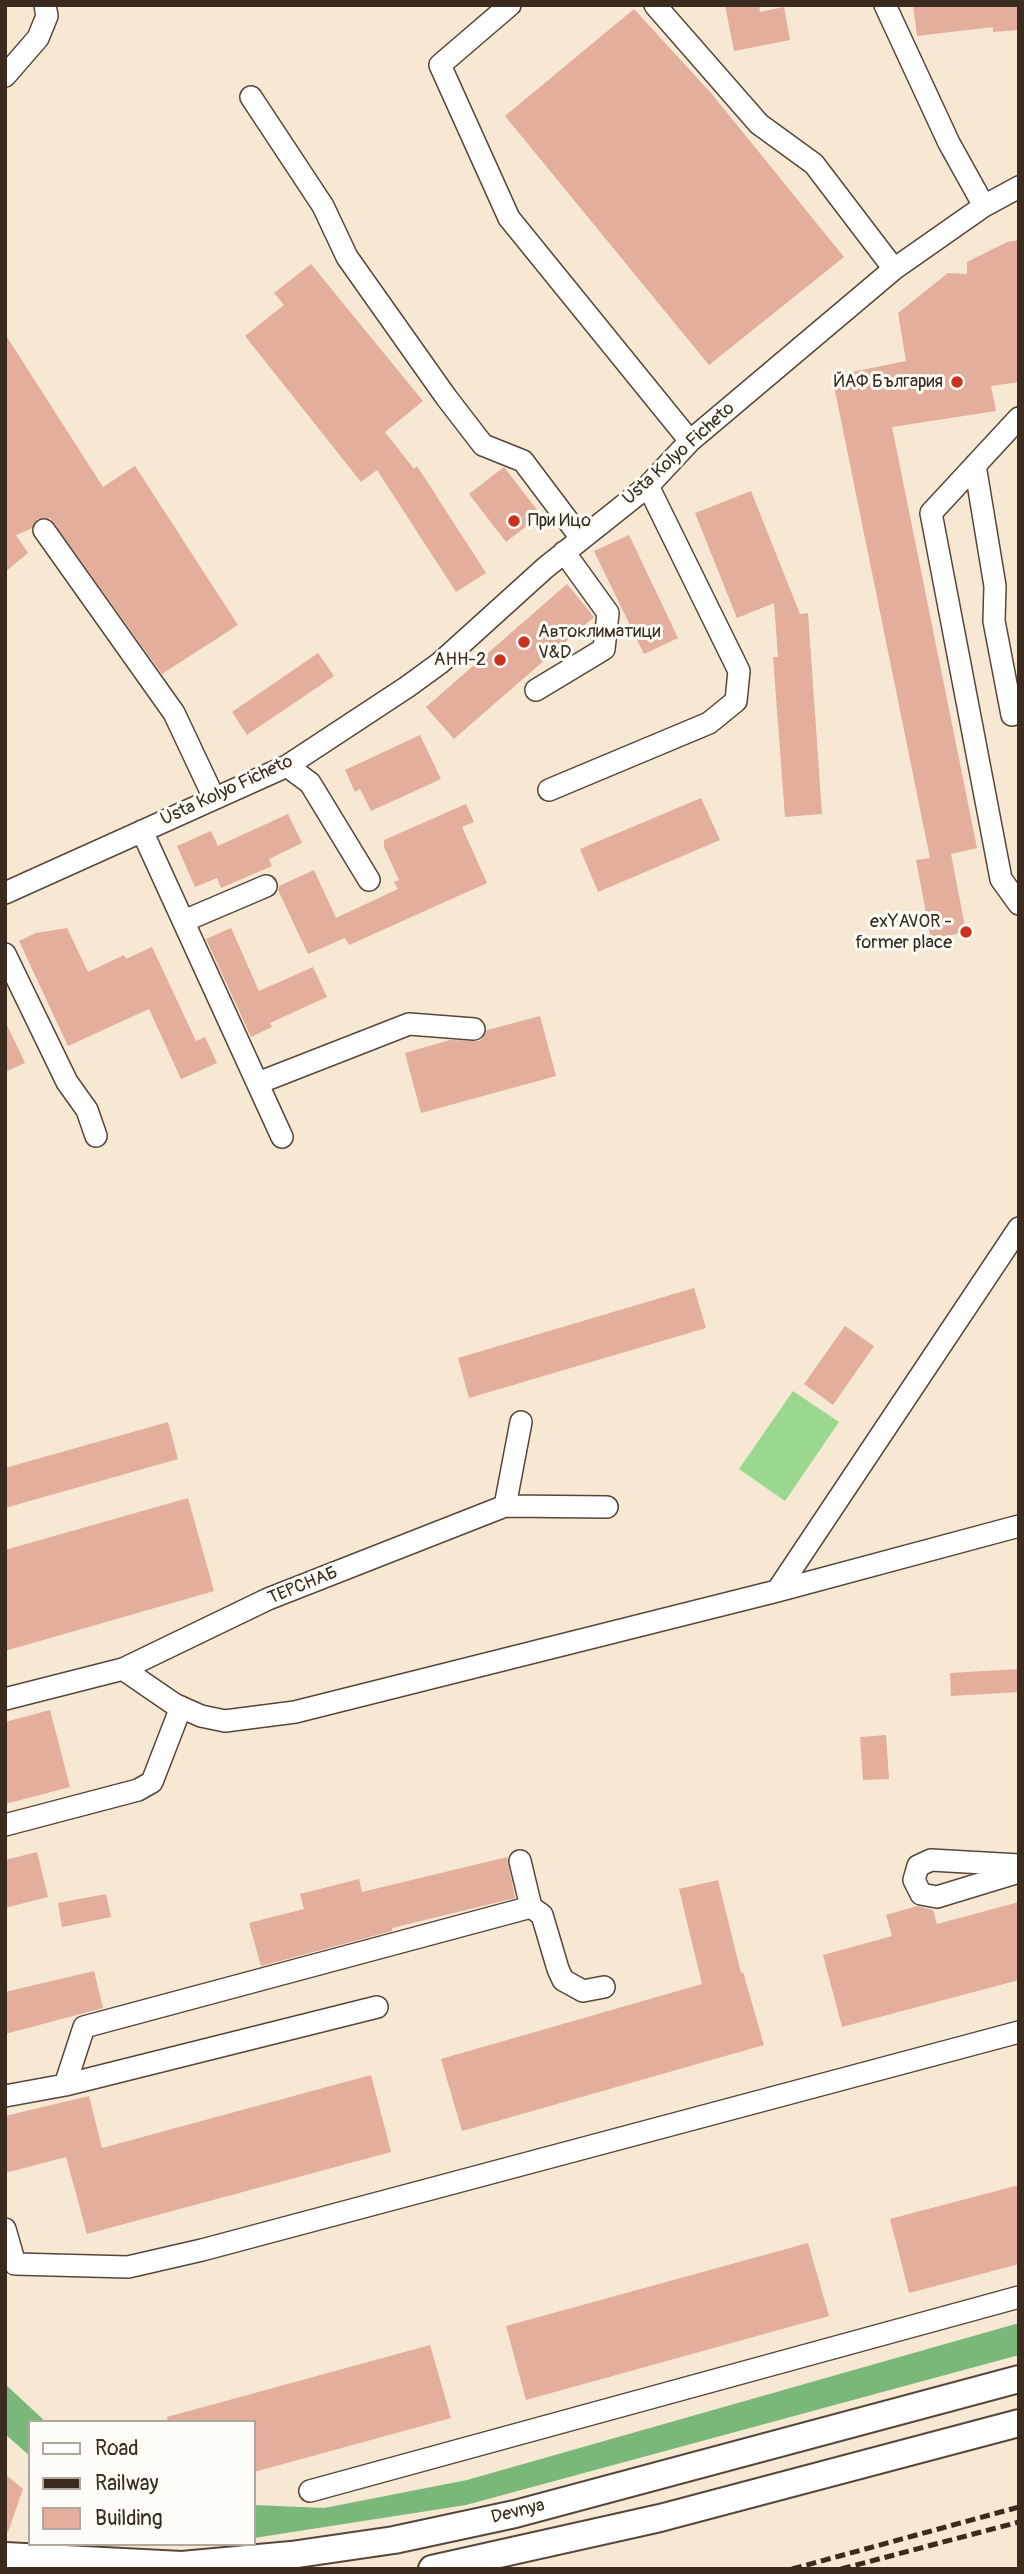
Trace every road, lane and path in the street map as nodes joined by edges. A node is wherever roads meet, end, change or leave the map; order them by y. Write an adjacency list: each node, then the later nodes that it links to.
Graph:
1 (46, 5): 5 (street)
2 (510, 5): 11 (street)
3 (655, 5): 9 (street)
4 (885, 5): 8 (street)
5 (5, 76)
6 (251, 97): 15 (street)
7 (1019, 187): 8 (street, Usta Kolyo Ficheto)
8 (984, 206): 9 (street, Usta Kolyo Ficheto)
9 (894, 269): 11 (street, Usta Kolyo Ficheto)
10 (1019, 418): 12 (street)
11 (690, 441): 13 (street, Usta Kolyo Ficheto)
12 (975, 465): 18 (street); 26 (street)
13 (648, 486): 15 (street, Usta Kolyo Ficheto); 20 (street)
14 (44, 530): 21 (street)
15 (581, 538): 16 (street, Usta Kolyo Ficheto)
16 (564, 552): 17 (street); 19 (street, Usta Kolyo Ficheto)
17 (536, 690)
18 (1012, 715)
19 (287, 765): 21 (street, Usta Kolyo Ficheto); 23 (street)
20 (549, 789)
21 (214, 798): 22 (street, Usta Kolyo Ficheto)
22 (142, 831): 25 (street, Usta Kolyo Ficheto); 27 (street)
23 (369, 880)
24 (266, 886): 27 (street)
25 (5, 893)
26 (1019, 904)
27 (184, 921): 30 (street)
28 (7, 963): 31 (street)
29 (474, 1029): 30 (street)
30 (258, 1083): 32 (street)
31 (96, 1136)
32 (282, 1137)
33 (1019, 1228): 38 (street)
34 (521, 1422): 35 (street)
35 (505, 1506): 36 (street, ТЕРСНАБ); 39 (street, ТЕРСНАБ)
36 (607, 1507)
37 (1019, 1526): 38 (street)
38 (777, 1591): 41 (street)
39 (123, 1669): 40 (street, ТЕРСНАБ); 41 (street)
40 (5, 1699)
41 (181, 1707): 42 (street)
42 (5, 1825)
43 (520, 1861): 46 (street)
44 (1019, 1865): 45 (street)
45 (1019, 1872)
46 (531, 1907): 47 (street); 50 (street)
47 (604, 1987)
48 (377, 2007): 50 (street)
49 (1019, 2032): 52 (street)
50 (65, 2085): 51 (street)
51 (5, 2096)
52 (5, 2229)
53 (1019, 2297): 56 (street)
54 (1019, 2379): 57 (main road, Devnya)
55 (1019, 2423): 58 (main road)
56 (310, 2491)
57 (5, 2556)
58 (432, 2569)

